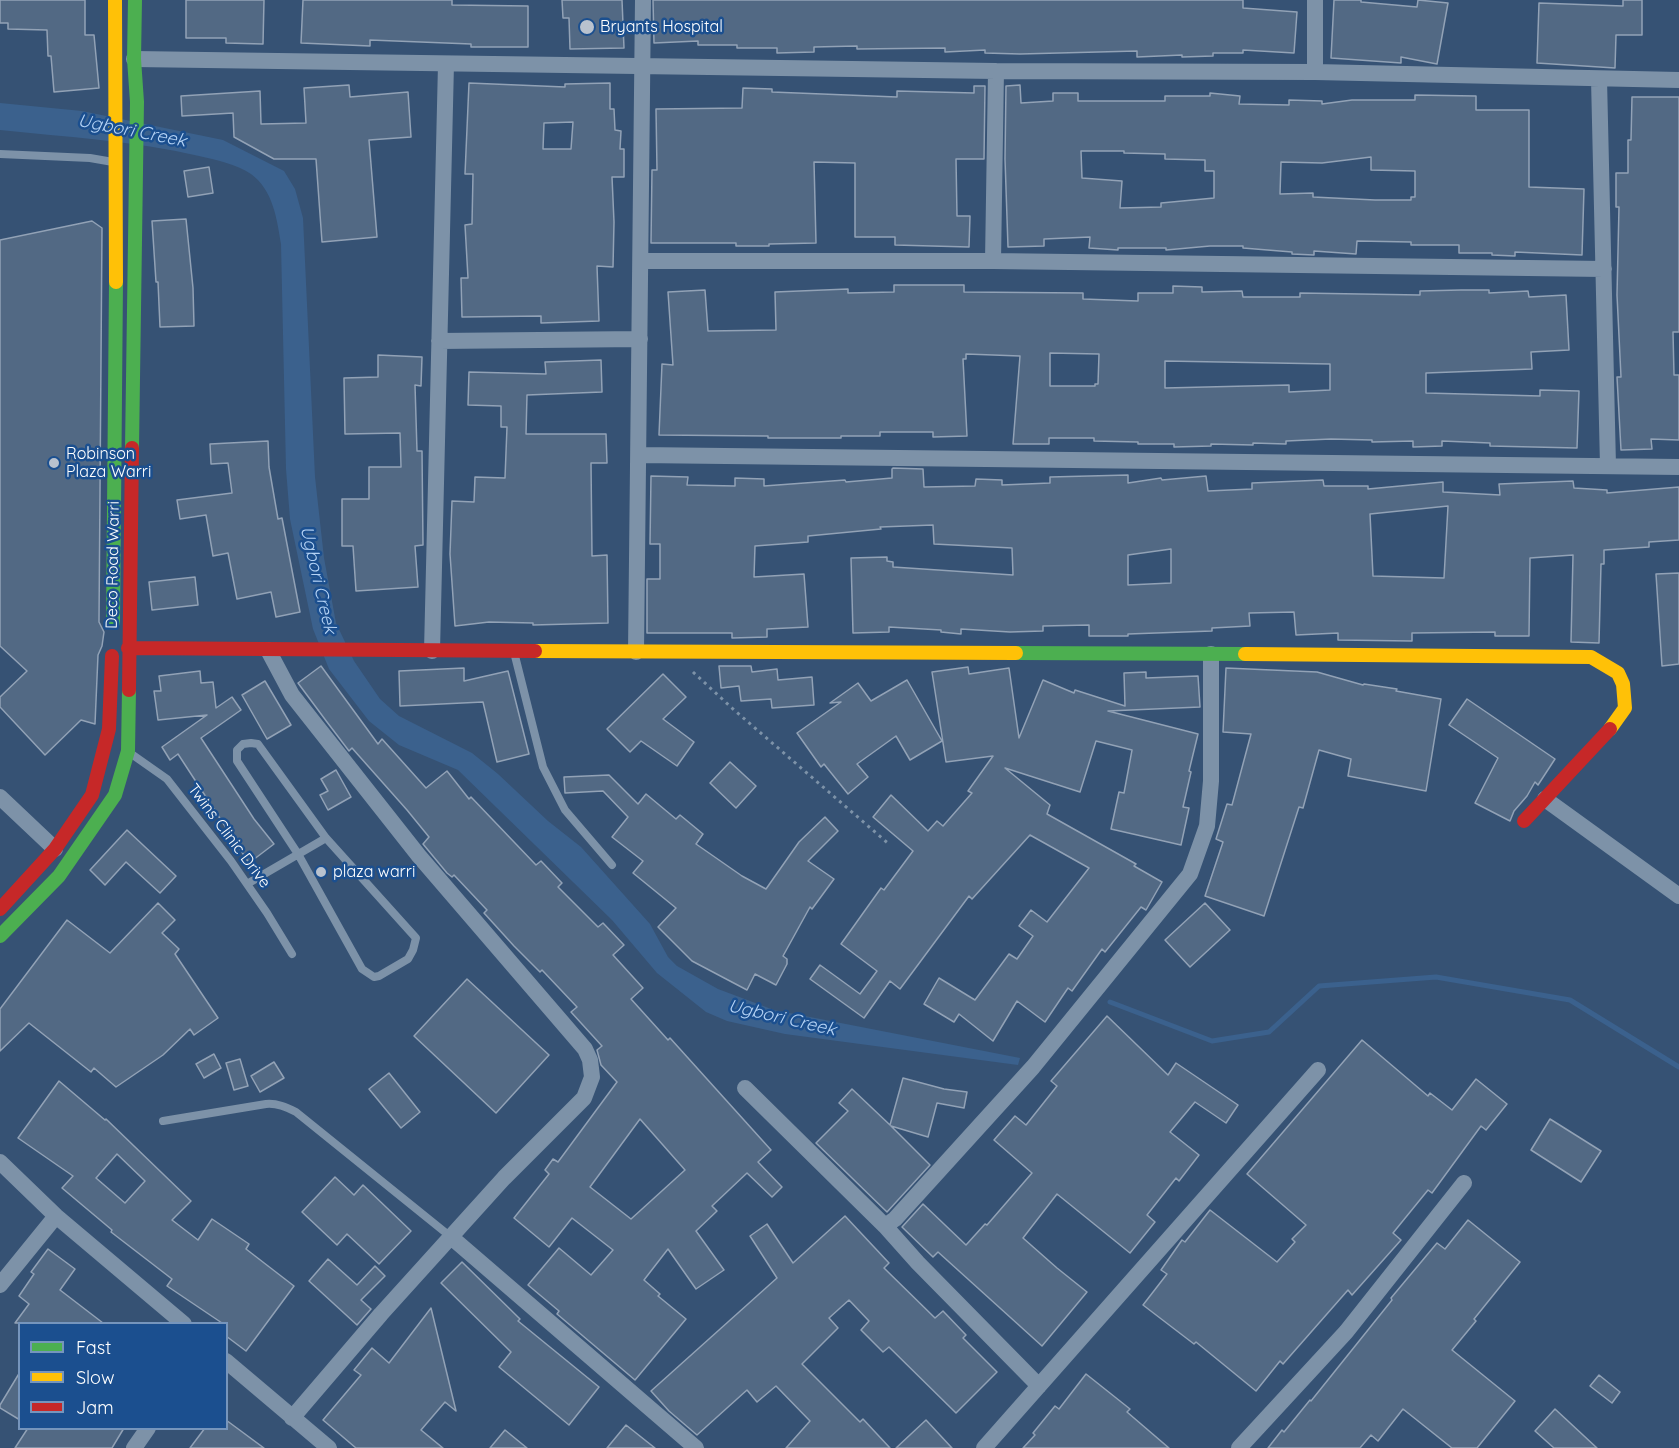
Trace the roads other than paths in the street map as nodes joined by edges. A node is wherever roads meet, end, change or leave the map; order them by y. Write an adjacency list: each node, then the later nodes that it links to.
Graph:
1 (115, 0): 13 (main road, Deco Road Warri)
2 (135, 0): 5 (main road, Deco Road Warri)
3 (643, 0): 7 (street)
4 (1315, 0): 9 (street)
5 (134, 59): 6 (street); 22 (main road, Deco Road Warri)
6 (446, 64): 7 (street); 18 (street)
7 (641, 67): 8 (street); 14 (street)
8 (996, 71): 9 (street); 15 (street)
9 (1315, 72): 10 (street)
10 (1599, 79): 11 (street); 16 (street)
11 (1679, 80)
12 (0, 154): 13 (lane)
13 (117, 160): 33 (main road, Deco Road Warri)
14 (641, 261): 15 (street); 17 (street)
15 (993, 261): 16 (street)
16 (1604, 269): 20 (street)
17 (640, 339): 18 (street); 19 (street)
18 (439, 341): 24 (street)
19 (639, 455): 20 (street); 26 (street)
20 (1608, 466): 21 (street)
21 (1679, 467)
22 (128, 648): 23 (main road); 28 (main road, Deco Road Warri)
23 (268, 650): 24 (main road); 48 (street)
24 (432, 651): 25 (main road)
25 (514, 651): 26 (main road); 35 (lane)
26 (636, 652): 27 (main road)
27 (1211, 654): 30 (main road); 47 (street)
28 (128, 751): 36 (lane, Twins Clinic Drive); 39 (main road, Deco Road Warri)
29 (0, 797): 33 (street)
30 (1545, 800): 31 (main road); 37 (street)
31 (1524, 821)
32 (326, 838): 34 (lane); 34 (lane); 34 (lane)
33 (55, 849): 38 (main road, Deco Road Warri)
34 (298, 855): 36 (lane)
35 (612, 865)
36 (247, 884): 40 (lane, Twins Clinic Drive)
37 (1679, 896)
38 (0, 909)
39 (0, 936)
40 (292, 954)
41 (1318, 1070): 52 (street)
42 (745, 1088): 47 (street)
43 (163, 1121): 48 (lane)
44 (0, 1162): 46 (street)
45 (1464, 1183): 59 (street)
46 (56, 1216): 49 (street); 50 (street)
47 (885, 1226): 52 (street)
48 (451, 1237): 53 (street); 57 (street)
49 (0, 1285)
50 (182, 1322)
51 (228, 1363): 53 (street)
52 (1039, 1386): 58 (street)
53 (292, 1418): 56 (street)
54 (147, 1430): 55 (street)
55 (134, 1448)
56 (329, 1448)
57 (696, 1448)
58 (984, 1448)
59 (1239, 1448)

